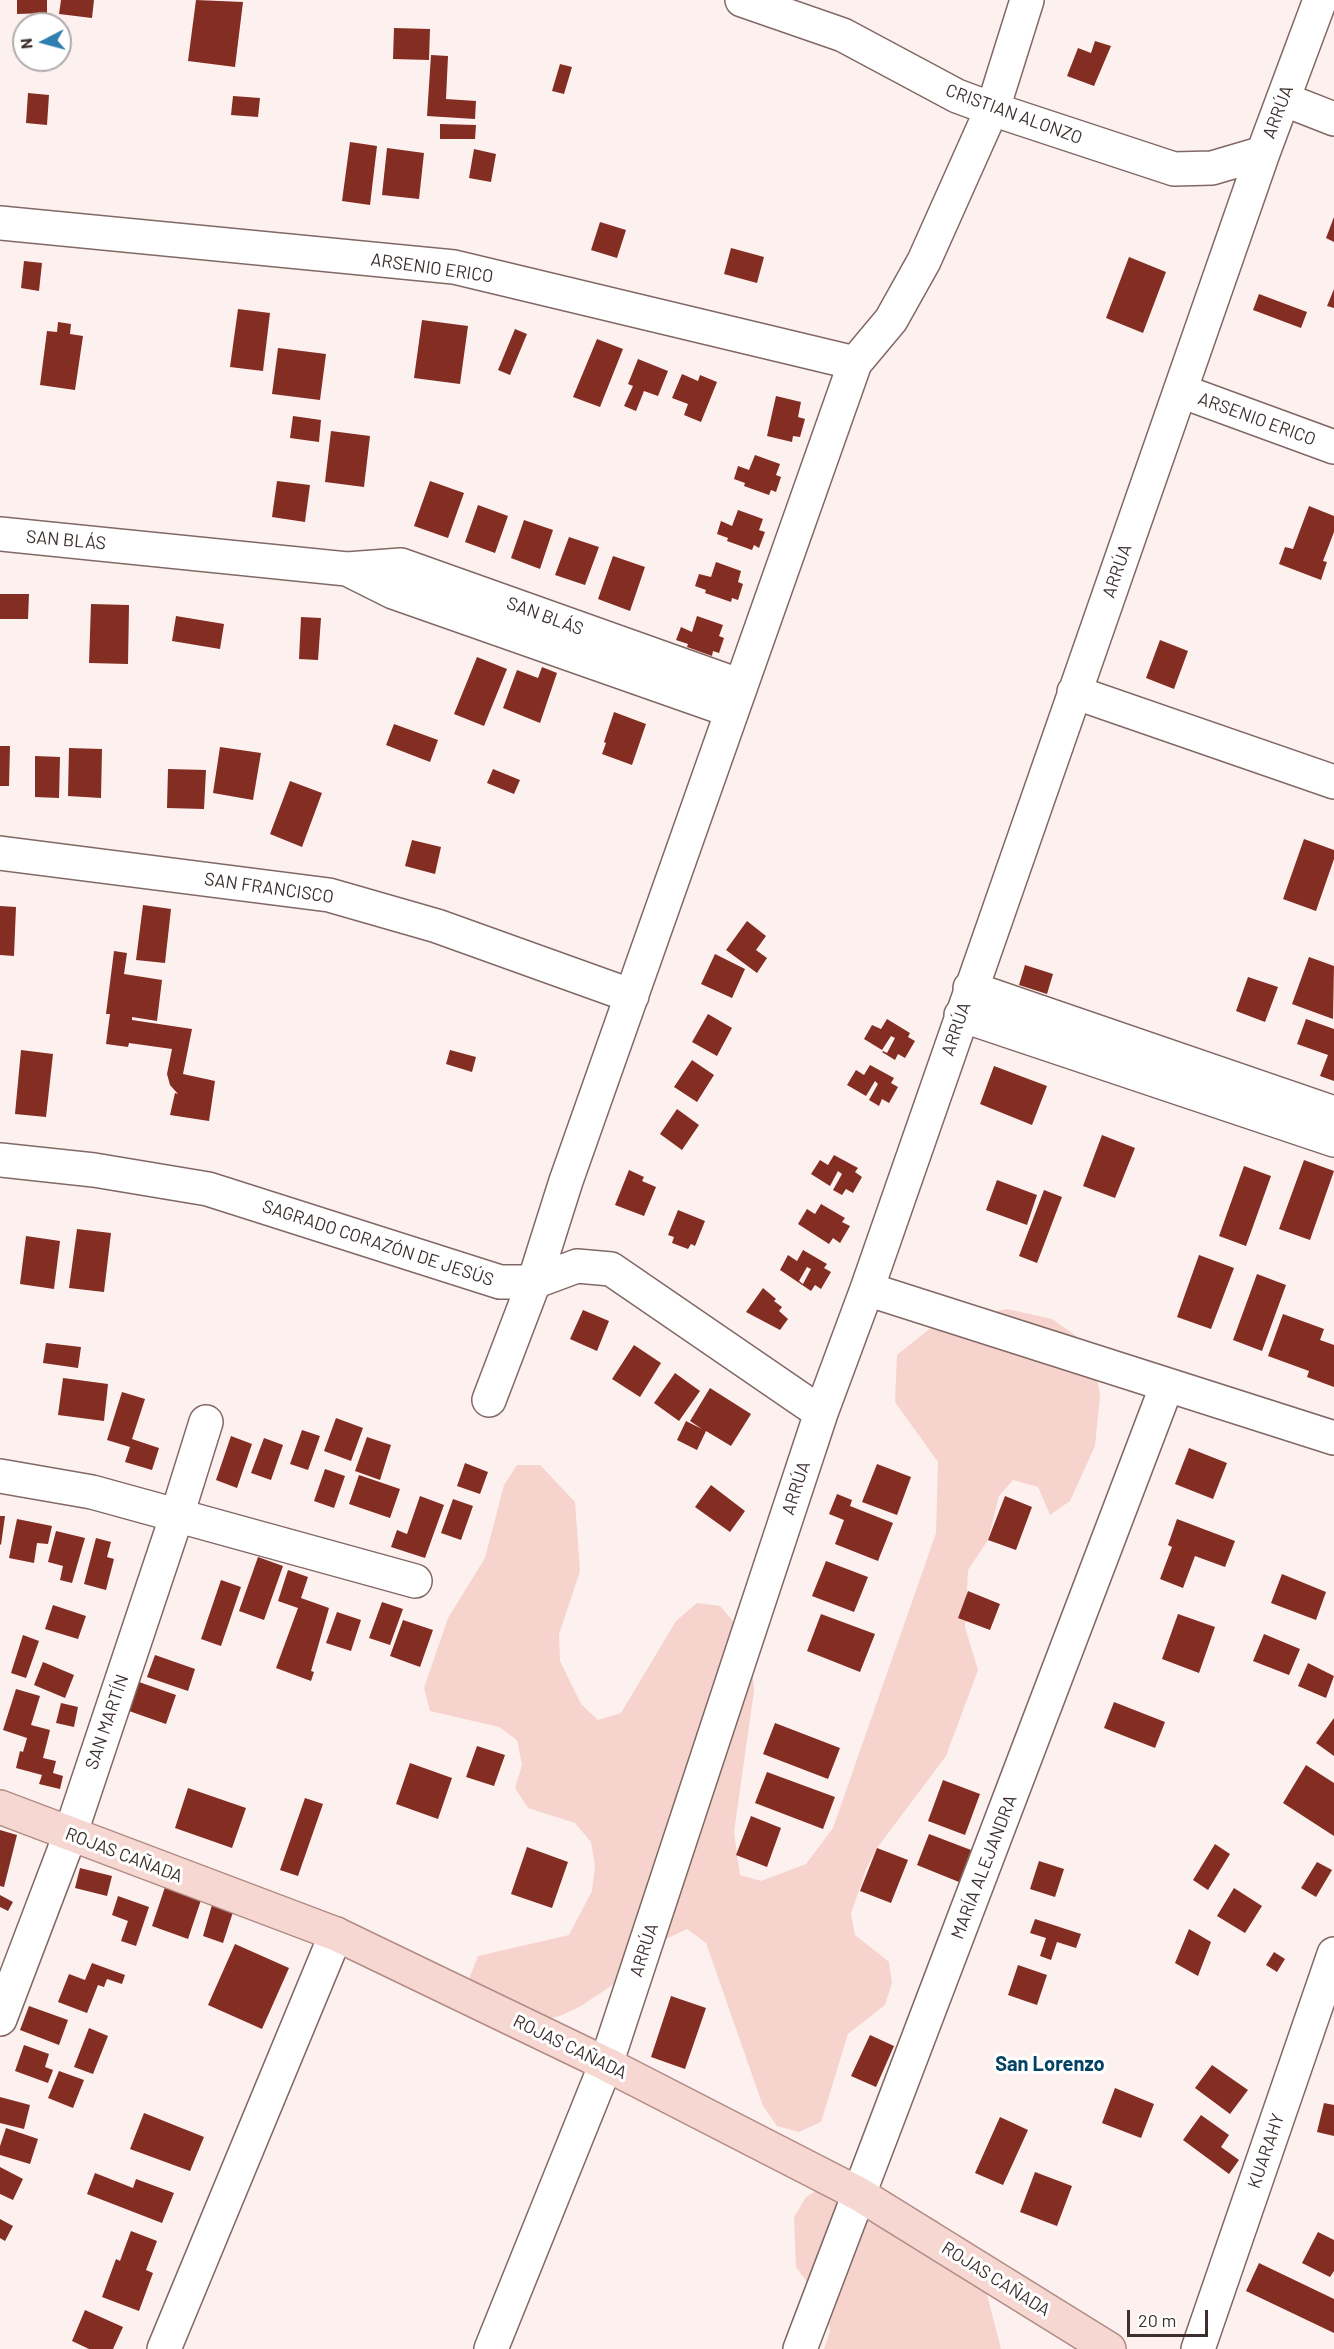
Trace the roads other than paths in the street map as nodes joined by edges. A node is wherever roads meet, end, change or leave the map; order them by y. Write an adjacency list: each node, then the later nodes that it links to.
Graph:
1 (742, 0): 5 (street, CRISTIAN ALONZO)
2 (1027, 0): 5 (street)
3 (1320, 0): 4 (street, ARRÚA)
4 (1283, 99): 6 (street); 7 (street, ARRÚA)
5 (992, 109): 7 (street, CRISTIAN ALONZO); 9 (street)
6 (1334, 119)
7 (1263, 153): 10 (street, ARRÚA)
8 (0, 223): 9 (street, ARSENIO ERICO)
9 (855, 363): 14 (street)
10 (1181, 392): 11 (street, ARSENIO ERICO); 13 (street, ARRÚA)
11 (1334, 447)
12 (0, 534): 14 (street, SAN BLÁS)
13 (1074, 692): 15 (street); 18 (street, ARRÚA)
14 (736, 698): 17 (street)
15 (1334, 782)
16 (0, 853): 17 (street, SAN FRANCISCO)
17 (632, 996): 22 (street)
18 (966, 1002): 19 (street); 20 (street); 23 (street, ARRÚA)
19 (1334, 1113)
20 (1334, 1140)
21 (0, 1160): 22 (street, SAGRADO CORAZÓN DE JESÚS)
22 (534, 1282): 25 (street); 26 (street, SAGRADO CORAZÓN DE JESÚS)
23 (867, 1288): 24 (street); 26 (street, ARRÚA)
24 (1167, 1385): 28 (street); 38 (street, MARÍA ALEJANDRA)
25 (489, 1400)
26 (821, 1413): 37 (street, ARRÚA)
27 (206, 1422): 30 (street, SAN MARTÍN)
28 (1334, 1438)
29 (0, 1476): 30 (street)
30 (177, 1515): 31 (street); 33 (street, SAN MARTÍN)
31 (415, 1581)
32 (0, 1807): 33 (main road, ROJAS CAÑADA)
33 (69, 1835): 34 (main road, ROJAS CAÑADA); 36 (street, SAN MARTÍN)
34 (336, 1934): 37 (main road, ROJAS CAÑADA); 39 (street)
35 (1334, 1954): 43 (street, KUARAHY)
36 (0, 2019)
37 (606, 2064): 38 (main road, ROJAS CAÑADA); 40 (street, ARRÚA)
38 (859, 2194): 41 (street, MARÍA ALEJANDRA); 42 (main road, ROJAS CAÑADA)
39 (164, 2349)
40 (491, 2349)
41 (800, 2349)
42 (1109, 2349)
43 (1197, 2349)

